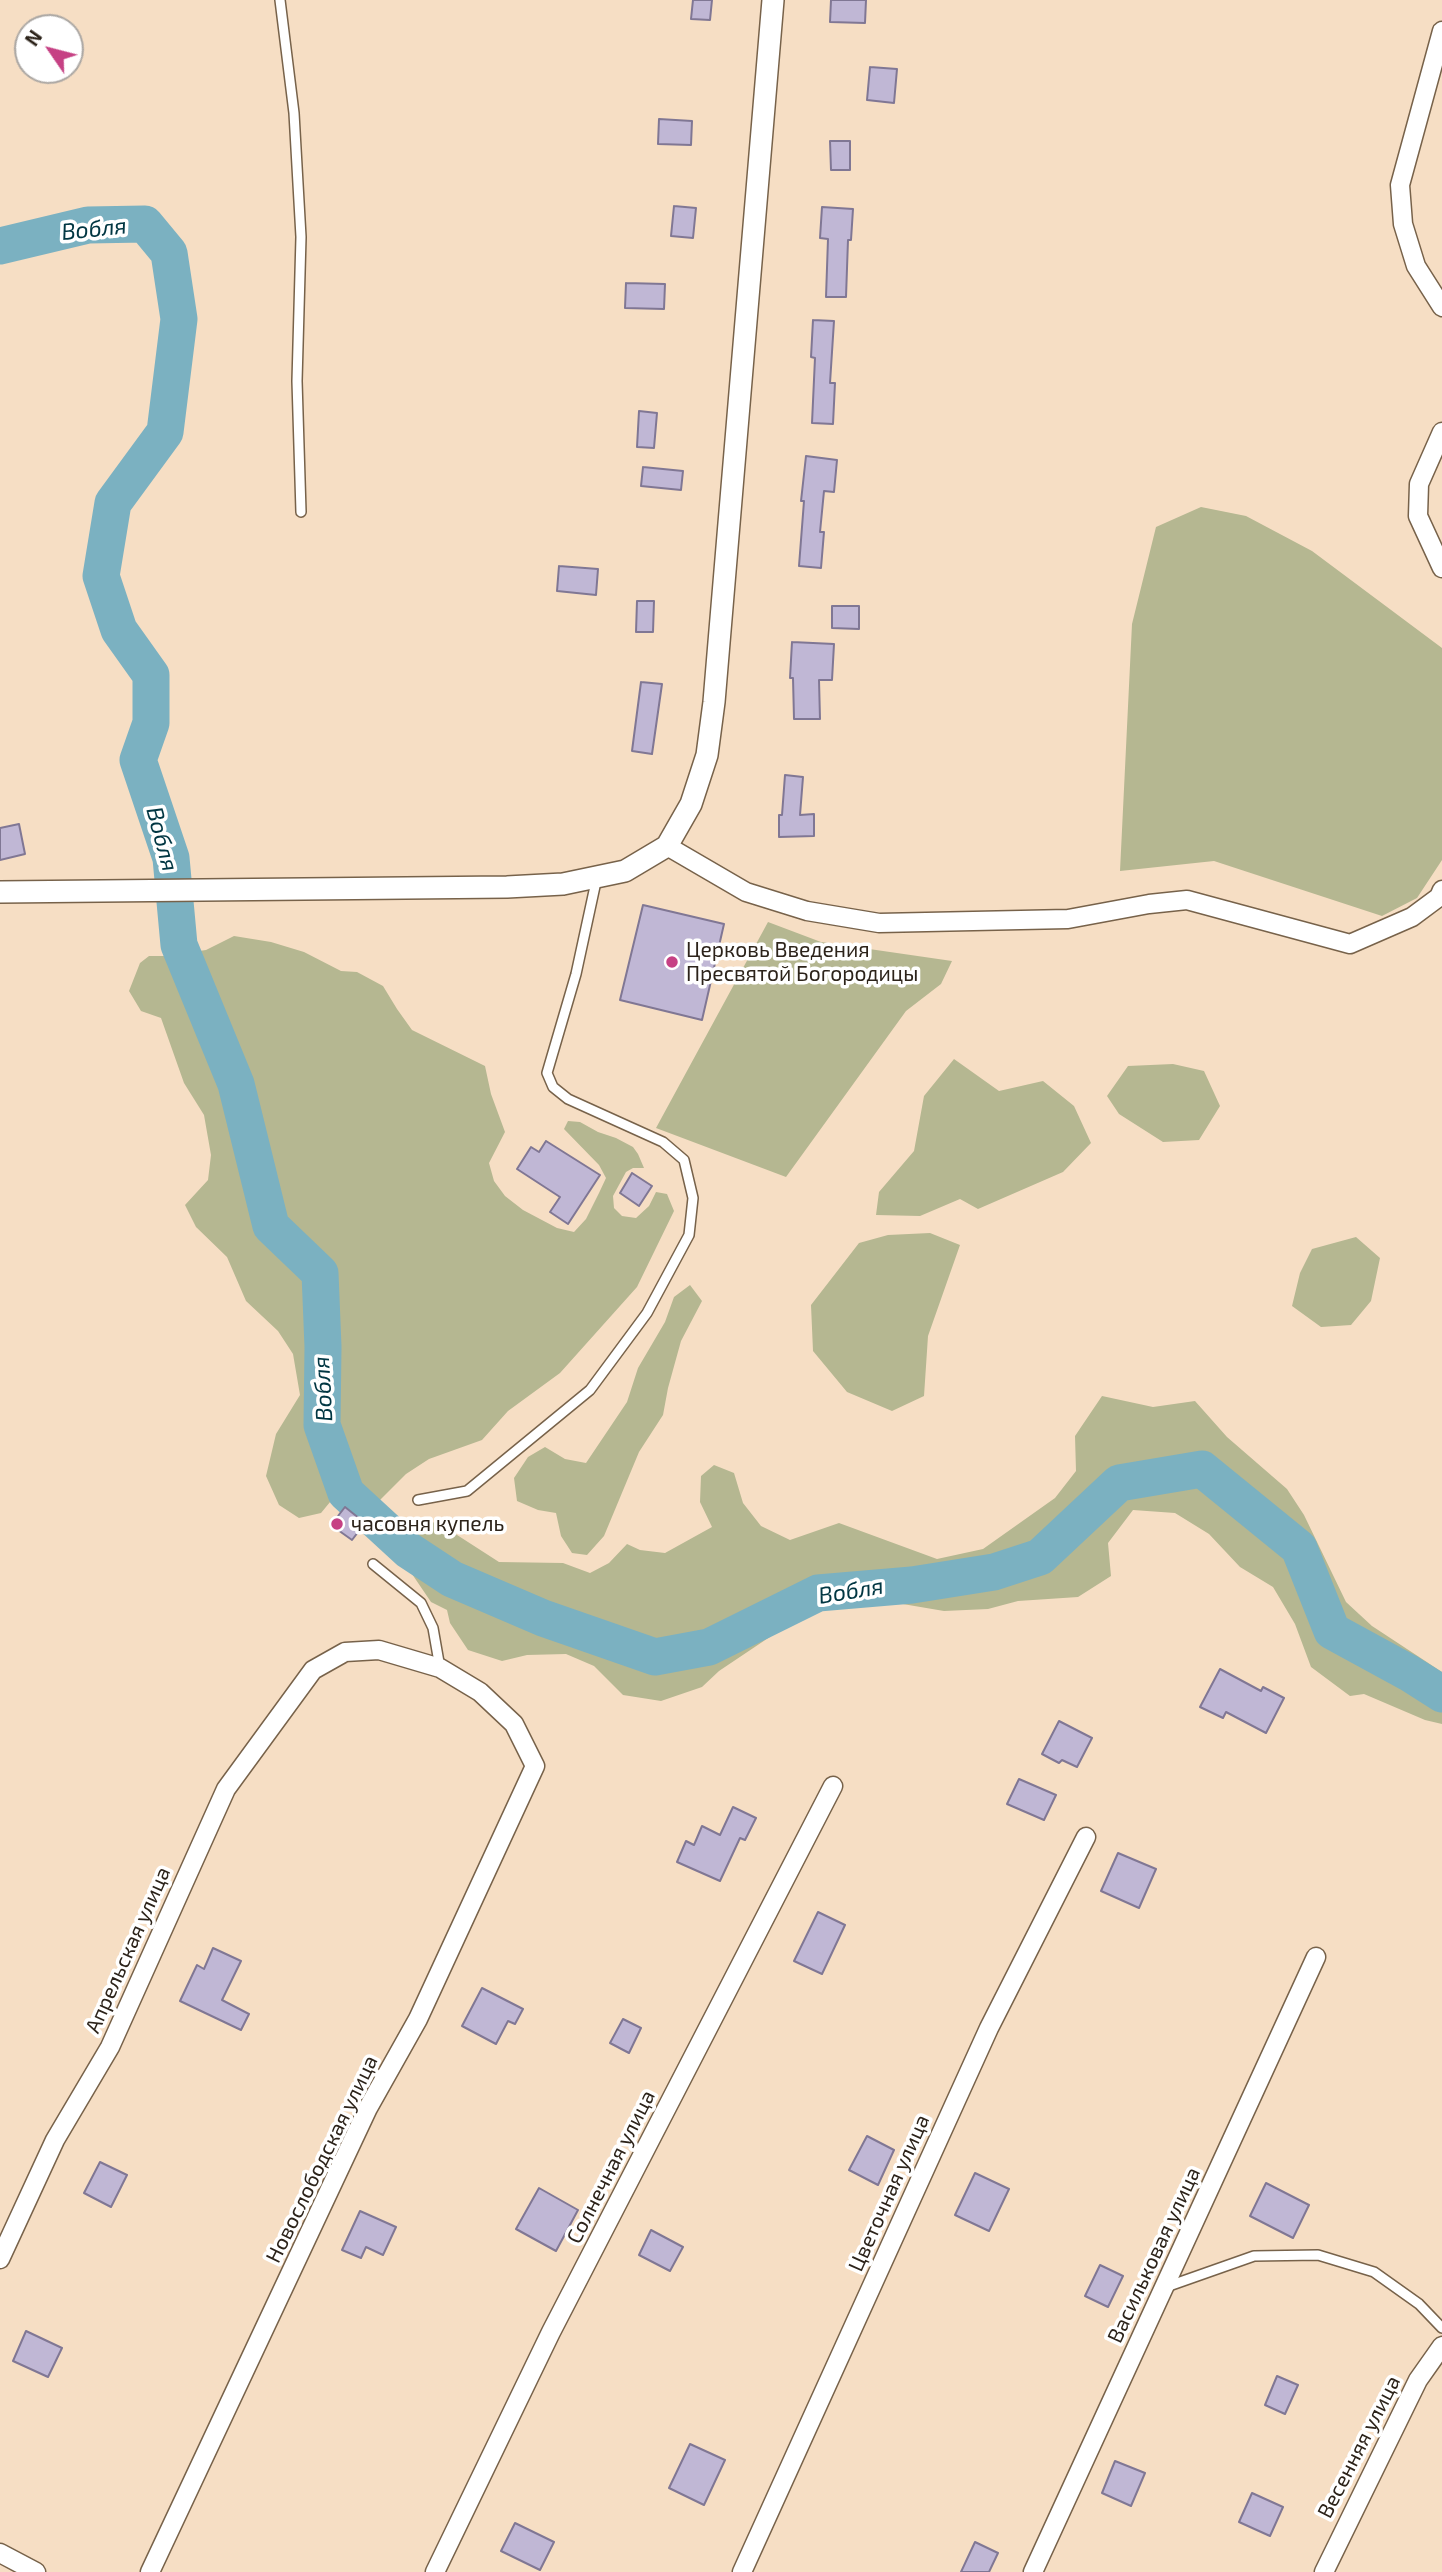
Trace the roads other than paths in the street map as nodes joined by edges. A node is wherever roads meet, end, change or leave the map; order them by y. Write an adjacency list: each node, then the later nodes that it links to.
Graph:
1 (280, 0): 6 (lane)
2 (773, 0): 8 (street)
3 (1442, 31): 4 (street)
4 (1442, 307)
5 (1442, 432): 7 (street)
6 (301, 512)
7 (1442, 568)
8 (667, 846): 9 (street); 10 (street)
9 (597, 877): 11 (street); 12 (lane)
10 (1442, 890)
11 (0, 892)
12 (418, 1500)
13 (373, 1564): 14 (lane)
14 (440, 1668): 18 (street, Апрельская улица); 24 (street, Новослободская улица)
15 (833, 1786): 25 (street, Солнечная улица)
16 (1086, 1837): 26 (street, Цветочная улица)
17 (1316, 1957): 19 (street, Васильковая улица)
18 (0, 2259)
19 (1164, 2288): 20 (lane); 27 (street, Васильковая улица)
20 (1442, 2328)
21 (1442, 2346): 28 (street, Весенняя улица)
22 (0, 2553): 23 (street)
23 (36, 2572)
24 (150, 2572)
25 (435, 2572)
26 (743, 2572)
27 (1033, 2572)
28 (1324, 2572)

